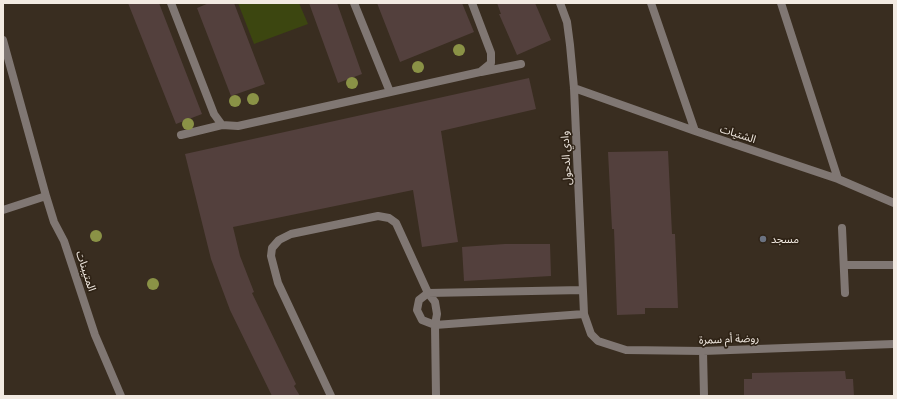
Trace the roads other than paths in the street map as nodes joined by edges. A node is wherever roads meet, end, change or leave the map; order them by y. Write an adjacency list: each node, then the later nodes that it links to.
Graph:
1 (171, 3): 12 (street)
2 (354, 3): 11 (street)
3 (472, 3): 9 (street)
4 (560, 3): 10 (street, وادي الدحول)
5 (650, 3): 13 (street)
6 (781, 3): 15 (street)
7 (3, 40): 16 (street, المتيبنات)
8 (521, 64): 9 (street)
9 (480, 72): 11 (street)
10 (574, 88): 13 (street, الشتيات); 22 (street, وادي الدحول)
11 (390, 92): 12 (street)
12 (222, 126): 14 (street)
13 (695, 131): 15 (street, الشتيات)
14 (181, 135)
15 (838, 179): 17 (street, الشتيات)
16 (46, 196): 18 (street); 29 (street, المتيبنات)
17 (894, 203)
18 (3, 210)
19 (842, 228): 20 (street)
20 (844, 265): 21 (street); 24 (street)
21 (894, 265)
22 (583, 290): 23 (street); 25 (street, وادي الدحول)
23 (428, 293): 26 (street); 26 (street); 30 (street)
24 (845, 293)
25 (584, 314): 26 (street); 28 (street, روضة أم سمرة)
26 (435, 325): 31 (street)
27 (894, 344): 28 (street, روضة أم سمرة)
28 (703, 351): 32 (street)
29 (121, 396)
30 (331, 396)
31 (436, 396)
32 (704, 396)

